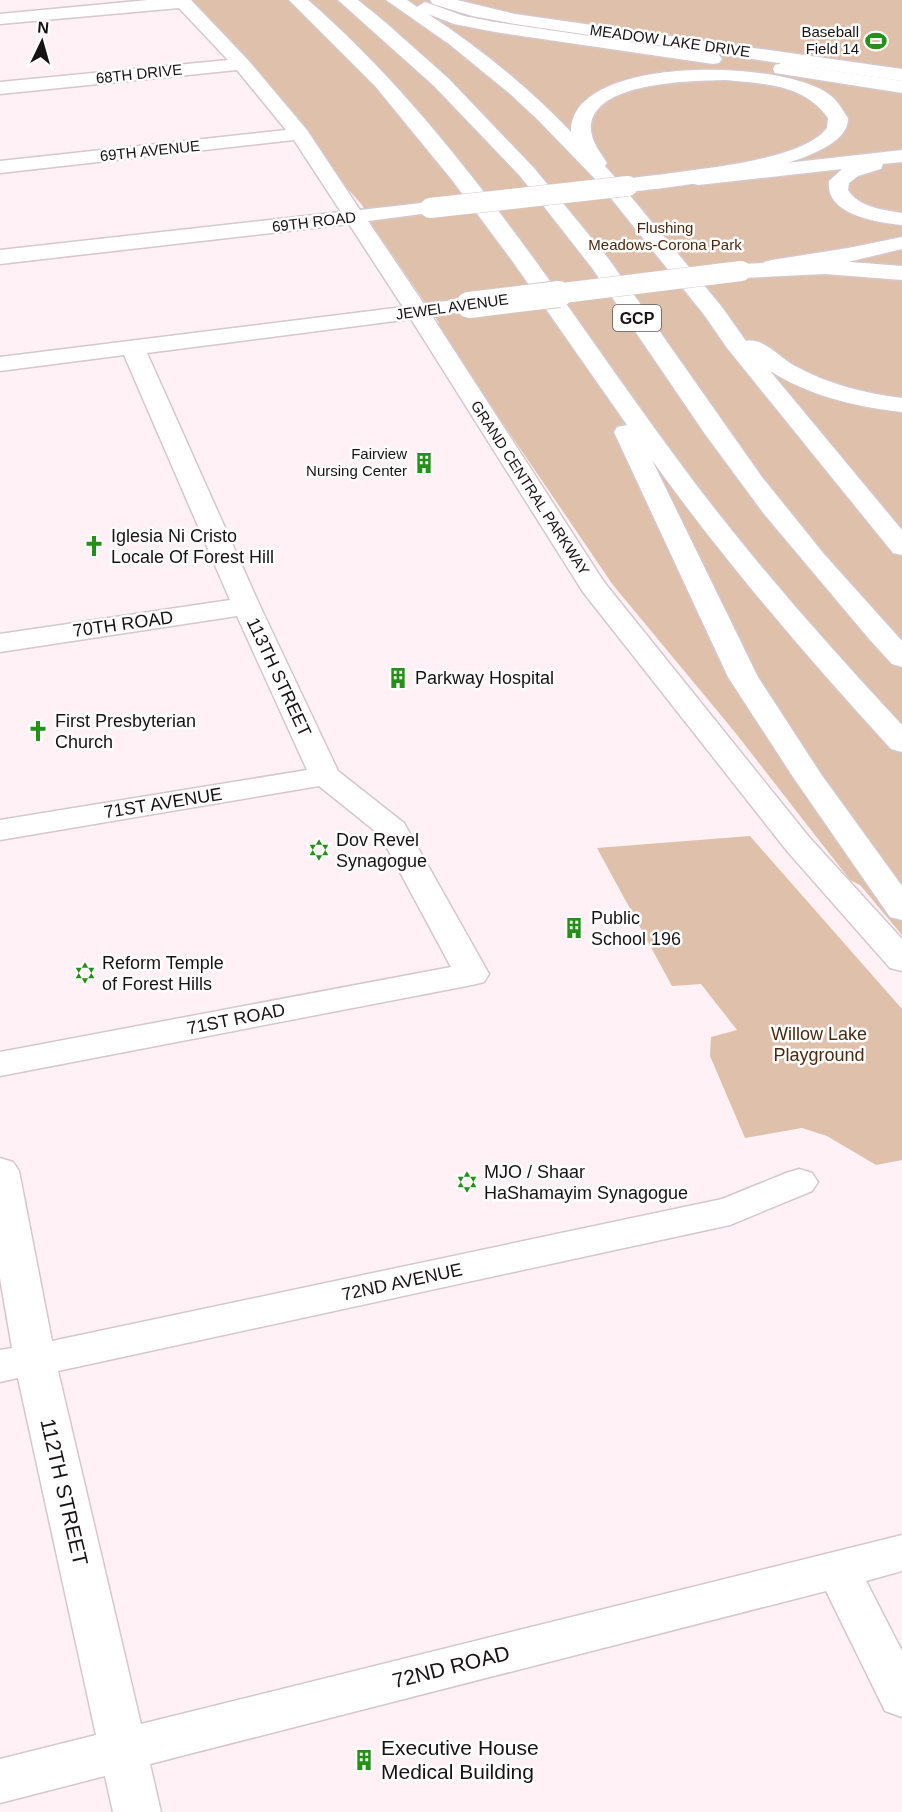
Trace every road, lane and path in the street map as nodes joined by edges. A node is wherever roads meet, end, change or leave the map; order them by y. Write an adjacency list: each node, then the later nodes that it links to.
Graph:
1 (298, 0): 27 (main road)
2 (347, 0): 34 (main road, GCP)
3 (395, 0): 17 (main road)
4 (410, 0): 10 (main road)
5 (439, 0): 8 (main road, MEADOW LAKE DRIVE)
6 (182, 1): 7 (main road); 9 (main road, GRAND CENTRAL PARKWAY)
7 (0, 19)
8 (659, 40): 10 (main road); 11 (main road, MEADOW LAKE DRIVE)
9 (242, 64): 13 (main road, 68TH DRIVE); 14 (main road, GRAND CENTRAL PARKWAY)
10 (801, 72): 12 (main road)
11 (902, 75)
12 (902, 87)
13 (0, 88)
14 (300, 134): 16 (main road, 69TH AVENUE); 19 (main road, GRAND CENTRAL PARKWAY)
15 (902, 157): 18 (main road); 20 (main road)
16 (0, 167)
17 (605, 178): 18 (main road); 26 (main road)
18 (628, 186): 19 (main road, 69TH ROAD, bridge)
19 (354, 217): 22 (main road, 69TH ROAD); 25 (main road, GRAND CENTRAL PARKWAY)
20 (902, 219)
21 (902, 243): 23 (main road, JEWEL AVENUE)
22 (0, 258)
23 (741, 272): 24 (main road); 25 (main road, JEWEL AVENUE, bridge)
24 (902, 273)
25 (417, 312): 28 (main road, JEWEL AVENUE); 39 (main road, GRAND CENTRAL PARKWAY)
26 (714, 312): 30 (main road); 31 (main road)
27 (580, 339): 35 (main road); 38 (main road)
28 (134, 348): 29 (main road, JEWEL AVENUE); 32 (main road, 113TH STREET)
29 (0, 364)
30 (902, 405)
31 (902, 547)
32 (246, 606): 33 (main road, 70TH ROAD); 36 (main road, 113TH STREET)
33 (0, 643)
34 (902, 658)
35 (902, 743)
36 (325, 776): 37 (main road, 71ST AVENUE); 40 (main road, 113TH STREET)
37 (0, 830)
38 (902, 910)
39 (902, 960)
40 (472, 974): 41 (main road, 71ST ROAD)
41 (0, 1064)
42 (0, 1171): 44 (main road, 112TH STREET)
43 (799, 1182): 44 (main road, 72ND AVENUE)
44 (18, 1363): 48 (main road, 112TH STREET)
45 (902, 1553): 46 (main road, 72ND ROAD)
46 (837, 1569): 47 (main road); 48 (main road, 72ND ROAD)
47 (902, 1697)
48 (122, 1750): 49 (main road, 72ND ROAD); 50 (main road, 112TH STREET)
49 (0, 1781)
50 (136, 1812)

